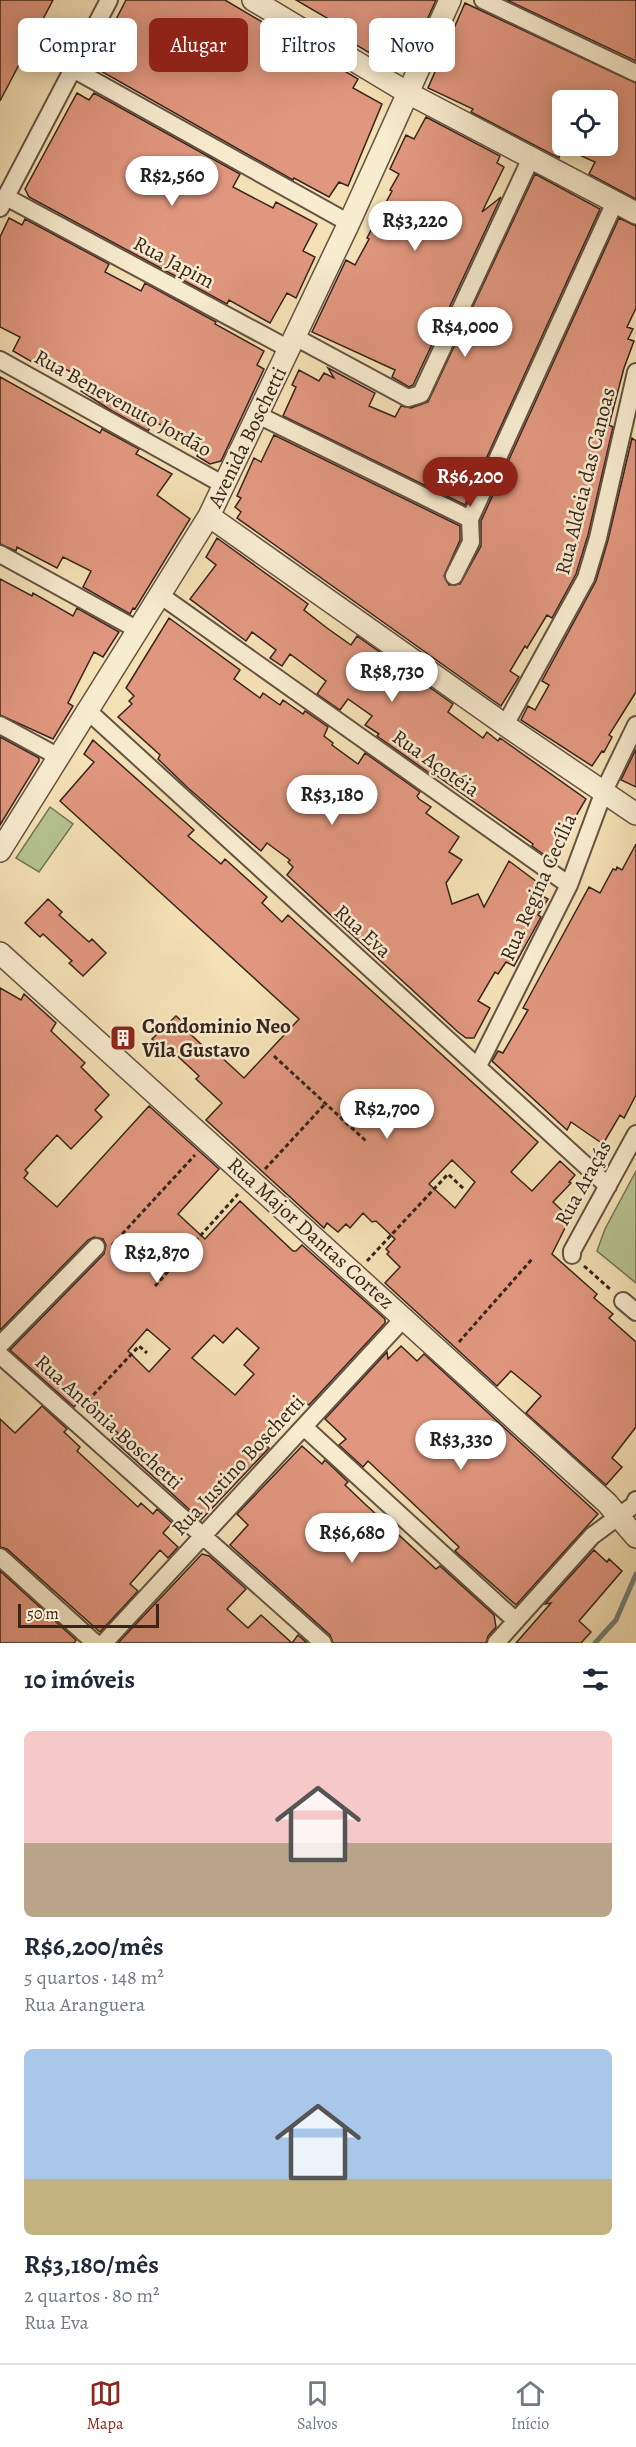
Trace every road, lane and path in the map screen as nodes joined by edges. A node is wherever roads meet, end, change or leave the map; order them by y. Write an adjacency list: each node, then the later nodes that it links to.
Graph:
1 (109, 0): 5 (street)
2 (253, 0): 9 (street)
3 (450, 0): 9 (street, Avenida Boschetti)
4 (483, 0): 8 (street)
5 (100, 18)
6 (71, 72): 12 (street)
7 (78, 72): 14 (street)
8 (636, 73)
9 (408, 93): 10 (street); 14 (street, Avenida Boschetti)
10 (531, 158): 11 (street); 15 (street, Rua Japim)
11 (615, 202): 13 (street); 21 (street)
12 (3, 203): 15 (street, Rua Japim)
13 (636, 213)
14 (349, 223): 15 (street, Avenida Boschetti)
15 (292, 343): 18 (street, Avenida Boschetti)
16 (0, 360): 19 (street, Rua Benevenuto Jordão)
17 (636, 372): 28 (street, Rua Aldeia das Canoas)
18 (258, 416): 19 (street, Avenida Boschetti); 21 (street)
19 (224, 485): 20 (street, Avenida Boschetti)
20 (209, 516): 24 (street, Avenida Boschetti); 28 (street)
21 (470, 519): 23 (street)
22 (0, 554): 25 (street)
23 (454, 576)
24 (160, 595): 25 (street, Avenida Boschetti); 34 (street, Rua Açotéia)
25 (138, 630): 26 (street, Avenida Boschetti)
26 (88, 711): 30 (street, Avenida Boschetti); 37 (street, Rua Eva)
27 (0, 724): 30 (street)
28 (506, 725): 31 (street)
29 (636, 725): 31 (street, Rua Regina Cecília)
30 (59, 757): 33 (street, Avenida Boschetti)
31 (604, 790): 32 (street); 34 (street, Rua Regina Cecília)
32 (636, 814)
33 (0, 851)
34 (568, 885): 37 (street, Rua Regina Cecília)
35 (0, 953): 40 (street, Rua Major Dantas Cortez)
36 (274, 1056): 38 (path)
37 (478, 1066): 43 (street, Rua Eva)
38 (326, 1104): 41 (path); 42 (path)
39 (636, 1134): 43 (street, Rua Araçás)
40 (208, 1140): 42 (street, Rua Major Dantas Cortez); 45 (path)
41 (366, 1141)
42 (254, 1181): 48 (street, Rua Major Dantas Cortez); 49 (path)
43 (608, 1186): 46 (street, Rua Araçás)
44 (464, 1189): 48 (path)
45 (102, 1249): 52 (street)
46 (572, 1255): 50 (path)
47 (533, 1258): 55 (path)
48 (355, 1274): 51 (street, Rua Major Dantas Cortez)
49 (155, 1286)
50 (630, 1306)
51 (405, 1317): 55 (street, Rua Major Dantas Cortez); 57 (street, Rua Justino Boschetti)
52 (0, 1345)
53 (147, 1353): 56 (path)
54 (0, 1355): 56 (street, Rua Antônia Boschetti)
55 (446, 1356): 59 (street, Rua Major Dantas Cortez)
56 (71, 1418): 60 (street, Rua Antônia Boschetti)
57 (304, 1427): 60 (street, Rua Justino Boschetti); 63 (street)
58 (636, 1500): 59 (street)
59 (620, 1516): 61 (street, Rua Major Dantas Cortez); 63 (street)
60 (204, 1536): 65 (street, Rua Justino Boschetti); 66 (street, Rua Antônia Boschetti)
61 (636, 1537)
62 (0, 1557): 64 (street)
63 (516, 1621): 67 (street)
64 (95, 1643)
65 (104, 1643)
66 (323, 1643)
67 (496, 1643)

